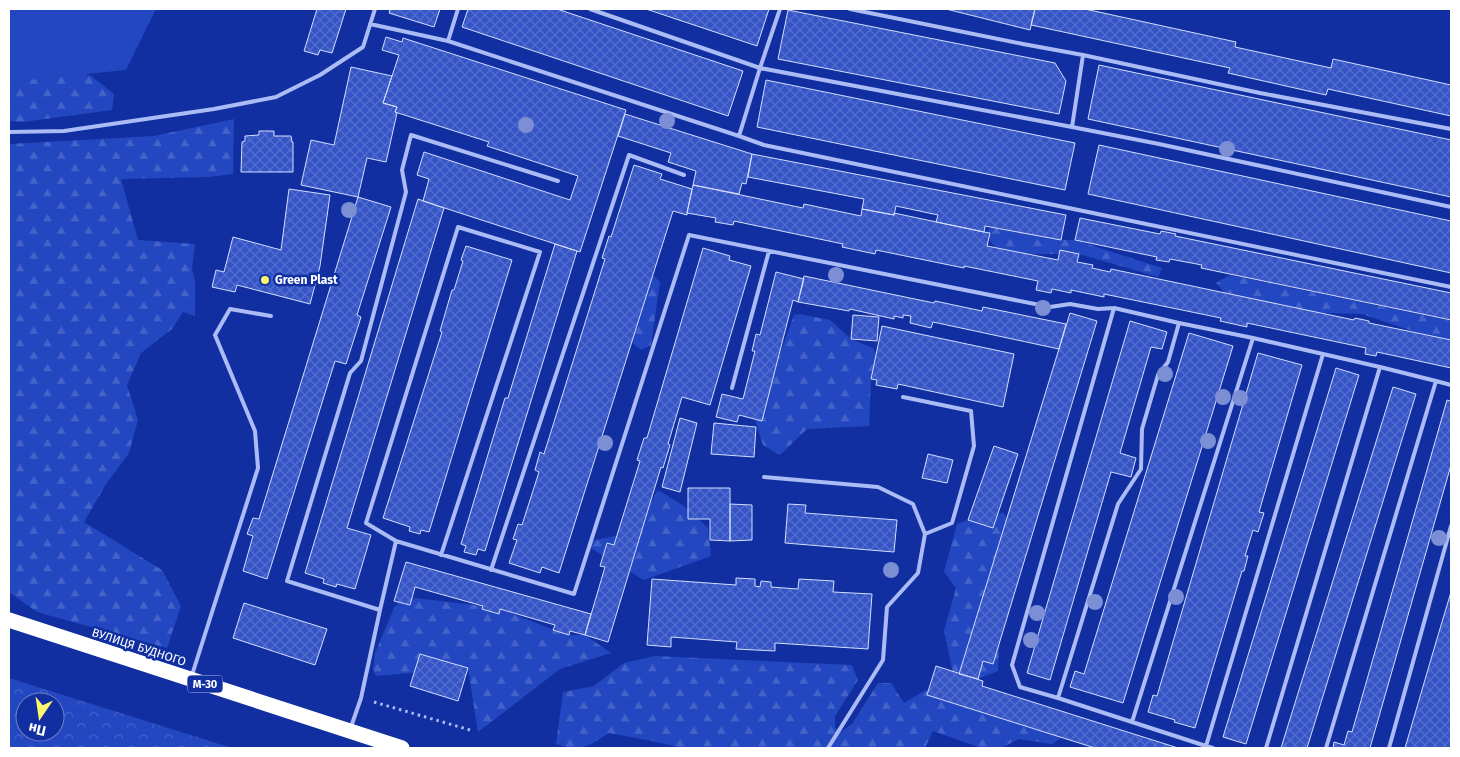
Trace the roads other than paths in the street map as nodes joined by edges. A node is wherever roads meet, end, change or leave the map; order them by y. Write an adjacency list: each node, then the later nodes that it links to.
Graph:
1 (375, 9): 6 (lane)
2 (458, 9): 7 (lane)
3 (590, 9): 9 (lane)
4 (780, 9): 9 (lane)
5 (850, 9): 8 (lane)
6 (370, 24): 7 (lane); 12 (lane)
7 (448, 41): 13 (lane)
8 (1083, 55): 10 (lane); 11 (lane)
9 (760, 68): 10 (lane); 13 (lane)
10 (1072, 128): 16 (lane)
11 (1451, 129)
12 (9, 132)
13 (739, 136): 18 (lane)
14 (684, 175): 34 (lane)
15 (558, 181): 35 (lane)
16 (1451, 207)
17 (770, 251): 19 (lane); 27 (lane); 34 (lane)
18 (1451, 287)
19 (1114, 308): 21 (lane); 38 (lane)
20 (271, 316): 37 (lane)
21 (1179, 323): 22 (lane); 38 (lane)
22 (1253, 338): 23 (lane); 39 (lane)
23 (1323, 354): 24 (lane); 41 (lane)
24 (1380, 367): 25 (lane); 45 (lane)
25 (1436, 381): 26 (lane); 46 (lane)
26 (1451, 385)
27 (732, 388)
28 (903, 397): 31 (lane)
29 (764, 477): 31 (lane)
30 (1451, 526): 47 (lane)
31 (925, 534): 43 (lane)
32 (396, 542): 33 (lane); 33 (lane); 35 (lane)
33 (441, 555): 34 (lane)
34 (491, 570)
35 (380, 610): 40 (lane)
36 (9, 620): 37 (highway, ВУЛИЦЯ БУДНОГО / М-30)
37 (191, 680): 40 (highway, ВУЛИЦЯ БУДНОГО / М-30)
38 (1058, 698): 39 (lane)
39 (1132, 722): 41 (lane)
40 (349, 731): 42 (highway, ВУЛИЦЯ БУДНОГО / М-30)
41 (1206, 746): 44 (lane)
42 (402, 748)
43 (828, 748)
44 (1214, 748)
45 (1266, 748)
46 (1326, 748)
47 (1388, 748)

